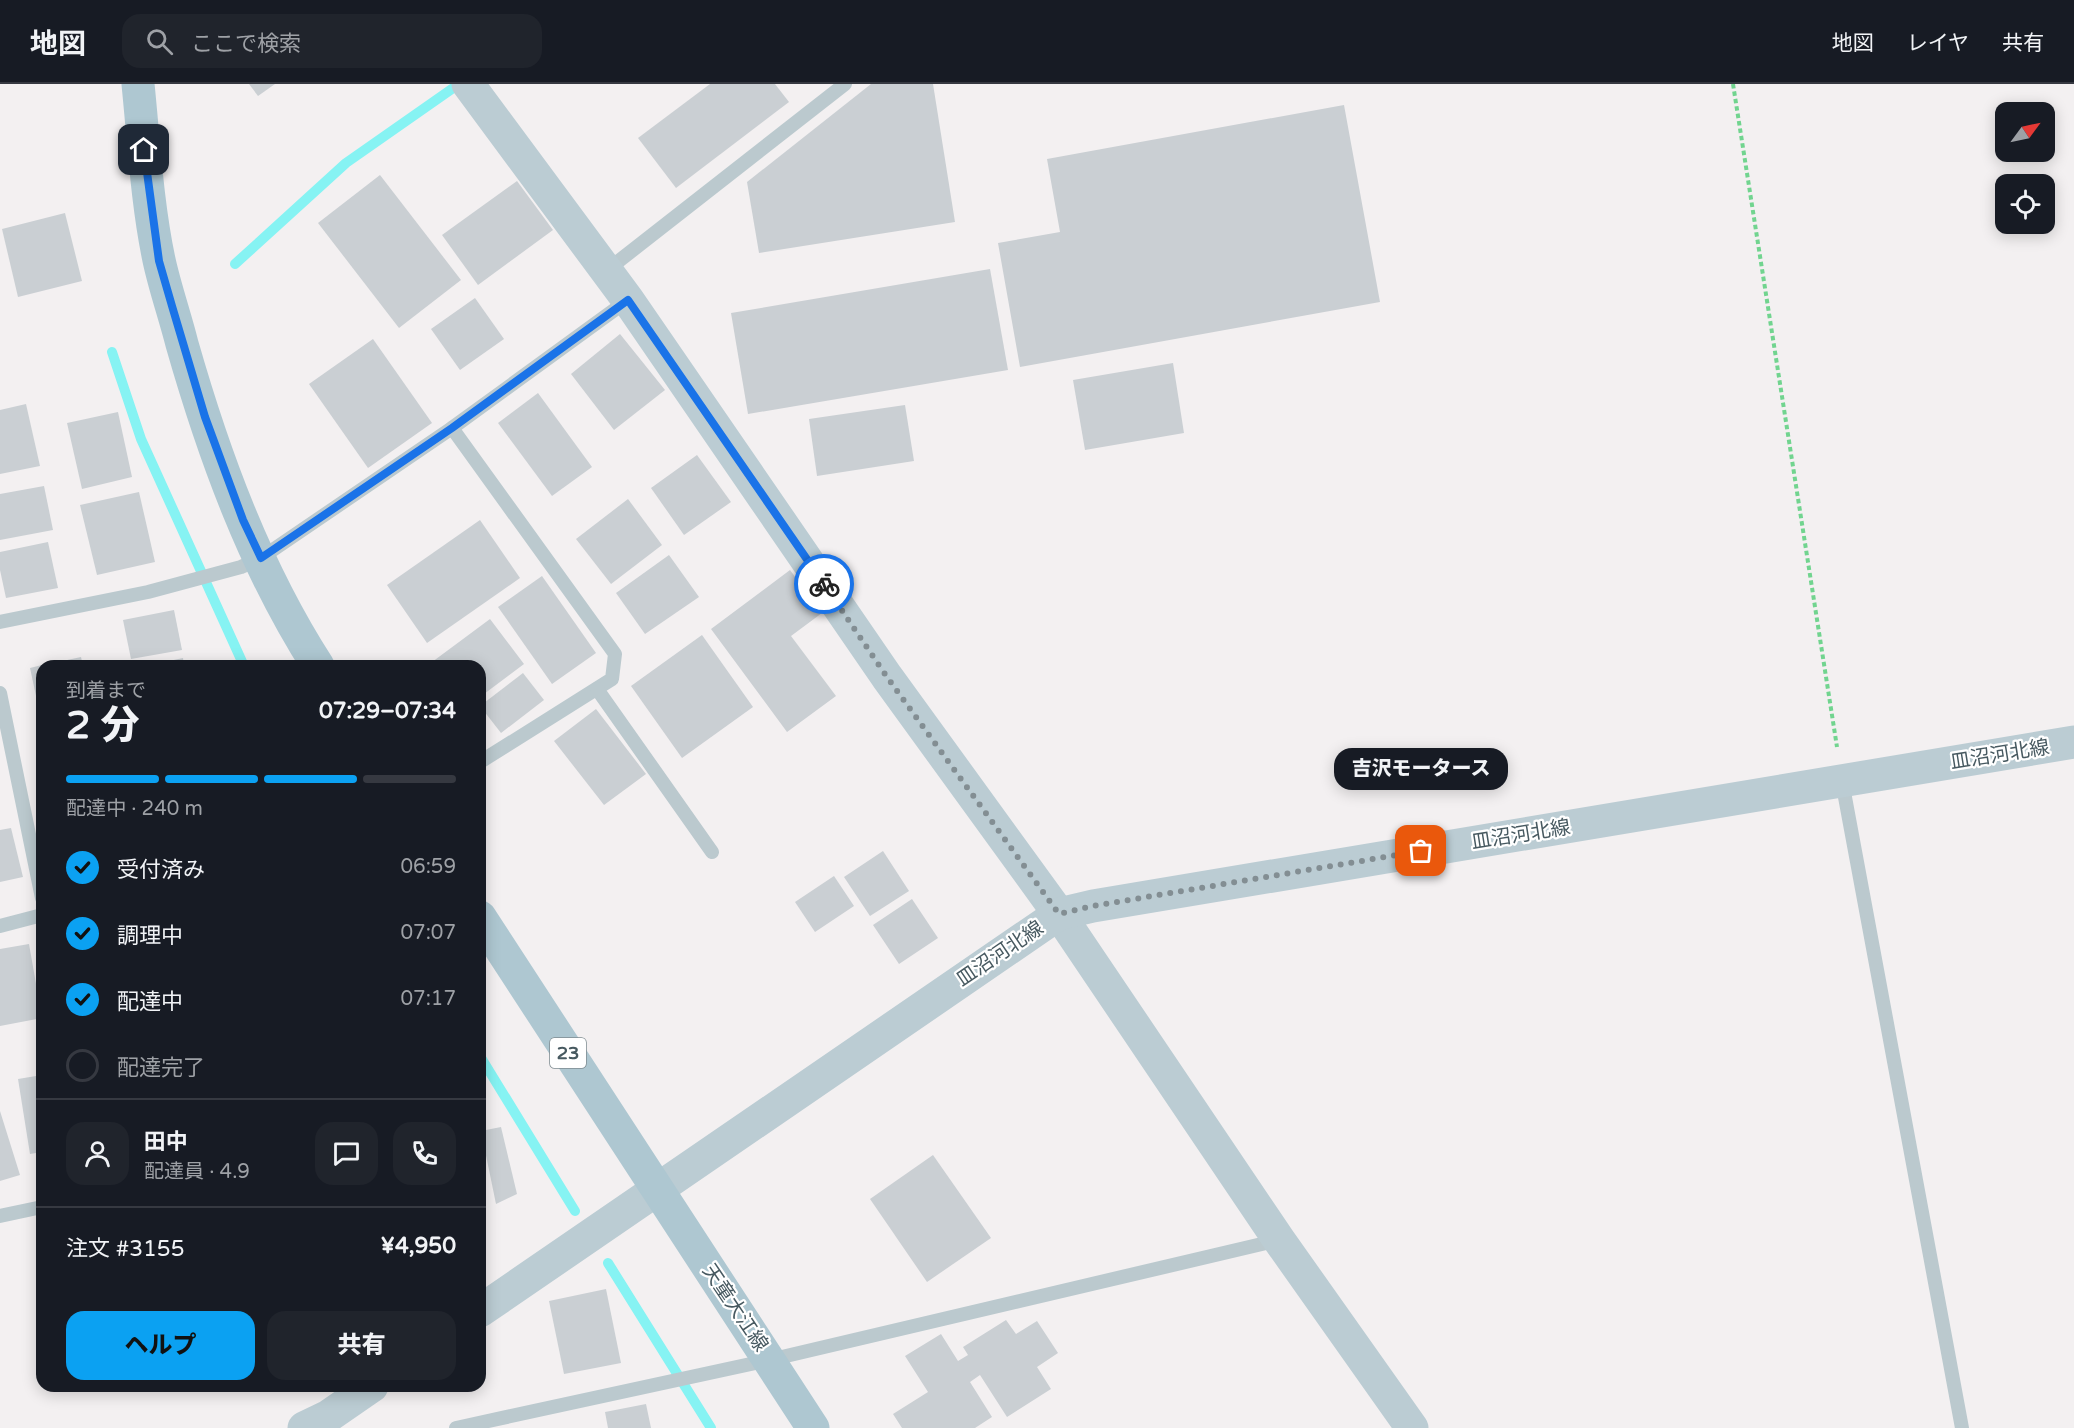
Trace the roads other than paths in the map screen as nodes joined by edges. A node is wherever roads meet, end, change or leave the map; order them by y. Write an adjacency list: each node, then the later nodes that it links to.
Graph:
1 (138, 84): 7 (main road)
2 (845, 84): 4 (lane)
3 (477, 96): 4 (street)
4 (606, 271): 5 (street)
5 (628, 300): 6 (lane); 17 (street)
6 (452, 428): 7 (lane); 10 (lane)
7 (251, 562): 8 (lane); 9 (main road)
8 (0, 622)
9 (315, 660)
10 (597, 689): 13 (lane); 15 (lane)
11 (0, 693): 16 (lane)
12 (2074, 742): 14 (street, 皿沼河北線)
13 (486, 758)
14 (1842, 781): 17 (street, 皿沼河北線); 32 (lane)
15 (712, 852)
16 (36, 869)
17 (1059, 914): 21 (street, 皿沼河北線); 24 (street)
18 (36, 917): 19 (lane)
19 (0, 926)
20 (486, 926): 21 (main road, 23)
21 (655, 1189): 25 (street, 皿沼河北線); 26 (main road, 天童大江線 / 23)
22 (36, 1208): 23 (lane)
23 (0, 1216)
24 (1279, 1240): 26 (lane); 31 (street)
25 (486, 1307)
26 (769, 1360): 29 (lane); 30 (main road, 天童大江線 / 23)
27 (363, 1392): 28 (street)
28 (304, 1428)
29 (456, 1428)
30 (813, 1428)
31 (1412, 1428)
32 (1962, 1428)

